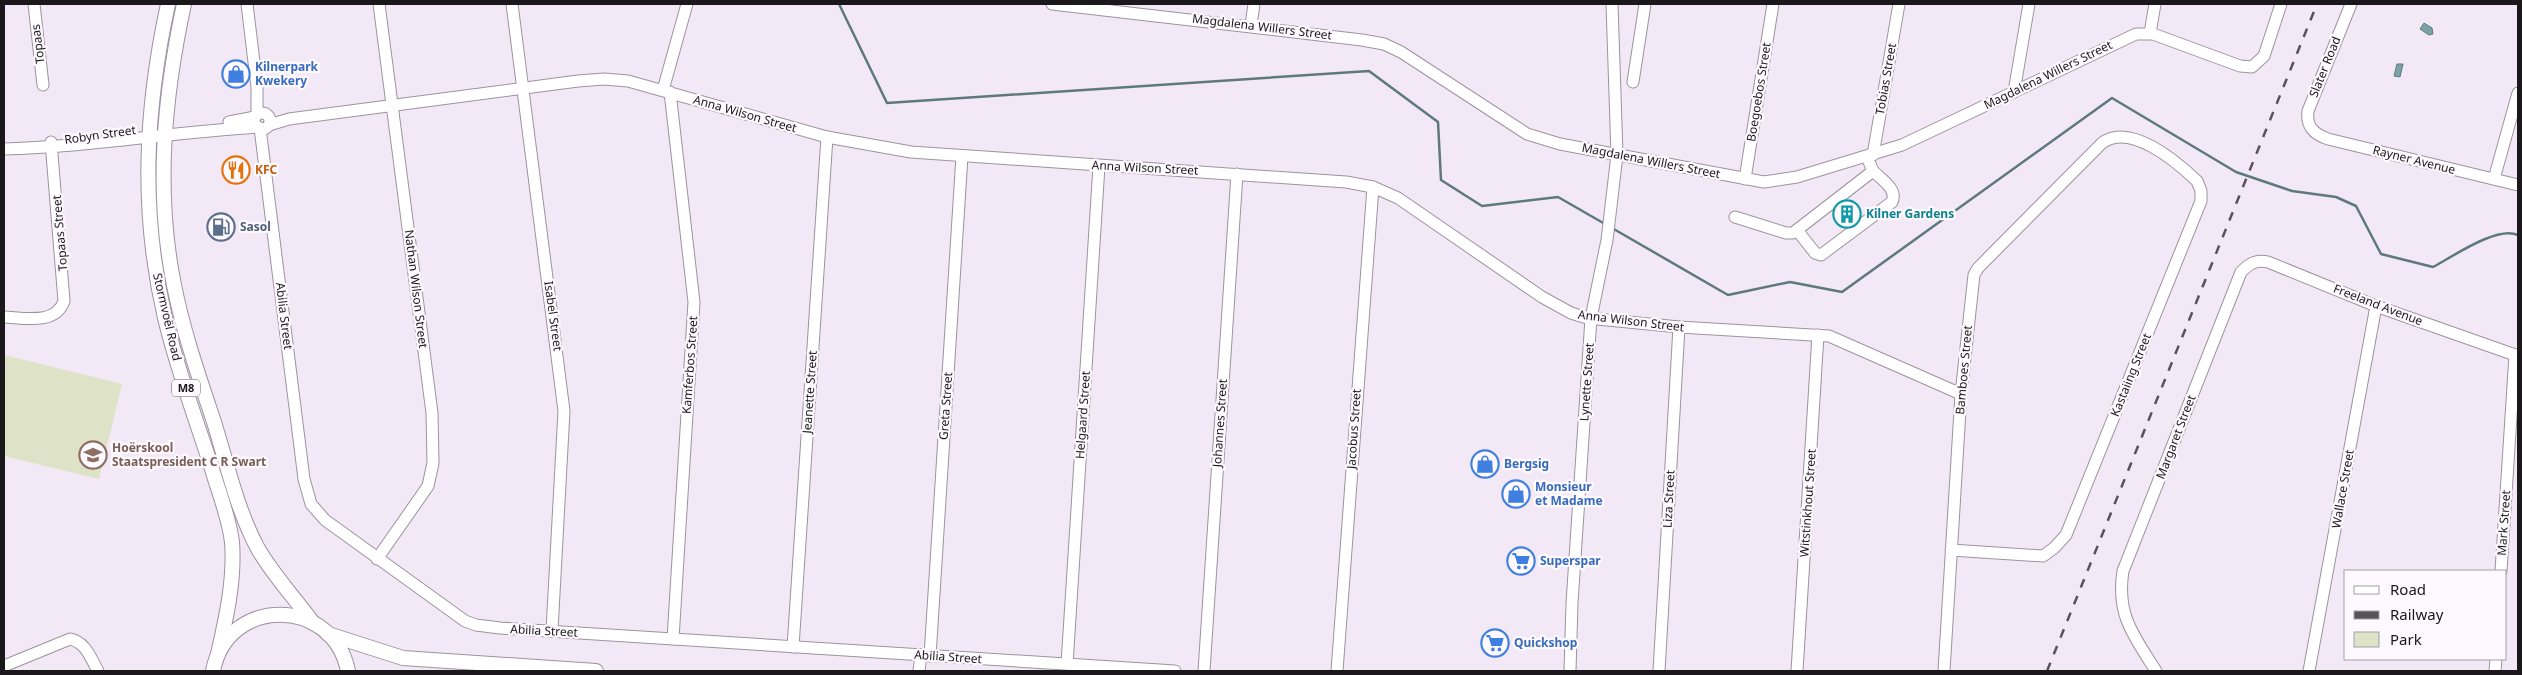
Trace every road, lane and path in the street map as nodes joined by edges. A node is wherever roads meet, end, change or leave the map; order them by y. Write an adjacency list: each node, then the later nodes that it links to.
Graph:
1 (34, 4): 22 (street, Topaas)
2 (168, 4): 31 (main road, Stormvoël Road / M8)
3 (184, 4): 30 (main road, Stormvoël Road / M8)
4 (247, 4): 28 (street, Abilia Street)
5 (379, 4): 27 (street, Nathan Wilson Street)
6 (512, 4): 23 (street, Isabel Street)
7 (687, 4): 24 (street, Kamferbos Street)
8 (1052, 4): 18 (street, Magdalena Willers Street)
9 (1254, 4): 19 (street)
10 (1612, 4): 36 (street, Lynette Street)
11 (1645, 4): 21 (street)
12 (1773, 4): 42 (street, Boegoebos Street)
13 (1899, 4): 38 (street, Tobias Street)
14 (2030, 4): 25 (street)
15 (2155, 4): 20 (street)
16 (2281, 4): 20 (street)
17 (2351, 4): 29 (street, Slater Road)
18 (1109, 6): 19 (street, Magdalena Willers Street)
19 (1251, 25): 36 (street, Magdalena Willers Street)
20 (2150, 33): 25 (street, Magdalena Willers Street)
21 (1633, 82)
22 (43, 85)
23 (522, 88): 24 (street, Anna Wilson Street); 27 (street, Anna Wilson Street); 60 (street, Isabel Street)
24 (667, 91): 33 (street, Anna Wilson Street); 62 (street, Kamferbos Street)
25 (2014, 92): 38 (street, Magdalena Willers Street)
26 (2518, 93): 43 (street)
27 (392, 106): 28 (street, Anna Wilson Street); 57 (street, Nathan Wilson Street)
28 (262, 121): 30 (street, Anna Wilson Street); 57 (street, Abilia Street)
29 (2311, 130): 43 (street, Rayner Avenue)
30 (164, 131): 31 (street, Robyn Street); 59 (main road, Stormvoël Road / M8)
31 (148, 132): 34 (street, Robyn Street); 64 (main road, Stormvoël Road / M8)
32 (2122, 136): 55 (street, Bamboes Street); 56 (street, Kastaiing Street)
33 (827, 137): 37 (street, Anna Wilson Street); 63 (street, Jeanette Street)
34 (51, 145): 35 (street, Robyn Street); 50 (street, Topaas Street)
35 (4, 149)
36 (1618, 155): 42 (street, Magdalena Willers Street); 51 (street, Lynette Street)
37 (962, 156): 39 (street, Anna Wilson Street); 65 (street, Greta Street)
38 (1870, 156): 40 (street); 42 (street, Magdalena Willers Street)
39 (1099, 166): 41 (street, Anna Wilson Street); 66 (street, Helgaard Street)
40 (1873, 171): 47 (street); 47 (street)
41 (1237, 174): 45 (street, Anna Wilson Street); 74 (street, Johannes Street)
42 (1744, 179)
43 (2494, 179): 44 (street, Rayner Avenue)
44 (2518, 185)
45 (1373, 187): 51 (street, Anna Wilson Street); 75 (street, Jacobus Street)
46 (1735, 217): 47 (street)
47 (1797, 230)
48 (2240, 272): 49 (street, Freeland Avenue); 80 (street, Margaret Street)
49 (2376, 306): 54 (street, Freeland Avenue); 81 (street, Wallace Street)
50 (4, 318)
51 (1591, 318): 52 (street, Anna Wilson Street); 76 (street, Lynette Street)
52 (1679, 327): 53 (street, Anna Wilson Street); 77 (street, Liza Street)
53 (1818, 335): 55 (street, Anna Wilson Street); 78 (street, Witstinkhout Street)
54 (2517, 355): 58 (street, Mark Street)
55 (1961, 394): 56 (street, Bamboes Street)
56 (1951, 550): 79 (street, Bamboes Street)
57 (377, 559): 60 (street, Abilia Street)
58 (2501, 570)
59 (314, 623): 61 (main road, Stormvoël Road / M8); 64 (main road, Stormvoël Road / M8)
60 (552, 630): 62 (street, Abilia Street)
61 (328, 634): 70 (main road, Stormvoël Road / M8); 71 (main road)
62 (673, 639): 63 (street, Abilia Street)
63 (793, 646): 65 (street, Abilia Street)
64 (218, 654): 68 (main road, Stormvoël Road / M8)
65 (926, 656): 66 (street, Abilia Street); 72 (street, Greta Street)
66 (1067, 664): 73 (street, Abilia Street)
67 (4, 666): 69 (street)
68 (212, 670)
69 (98, 671)
70 (348, 671)
71 (596, 671)
72 (920, 671)
73 (1175, 671)
74 (1204, 671)
75 (1337, 671)
76 (1570, 671)
77 (1659, 671)
78 (1797, 671)
79 (1944, 671)
80 (2156, 671)
81 (2309, 671)

